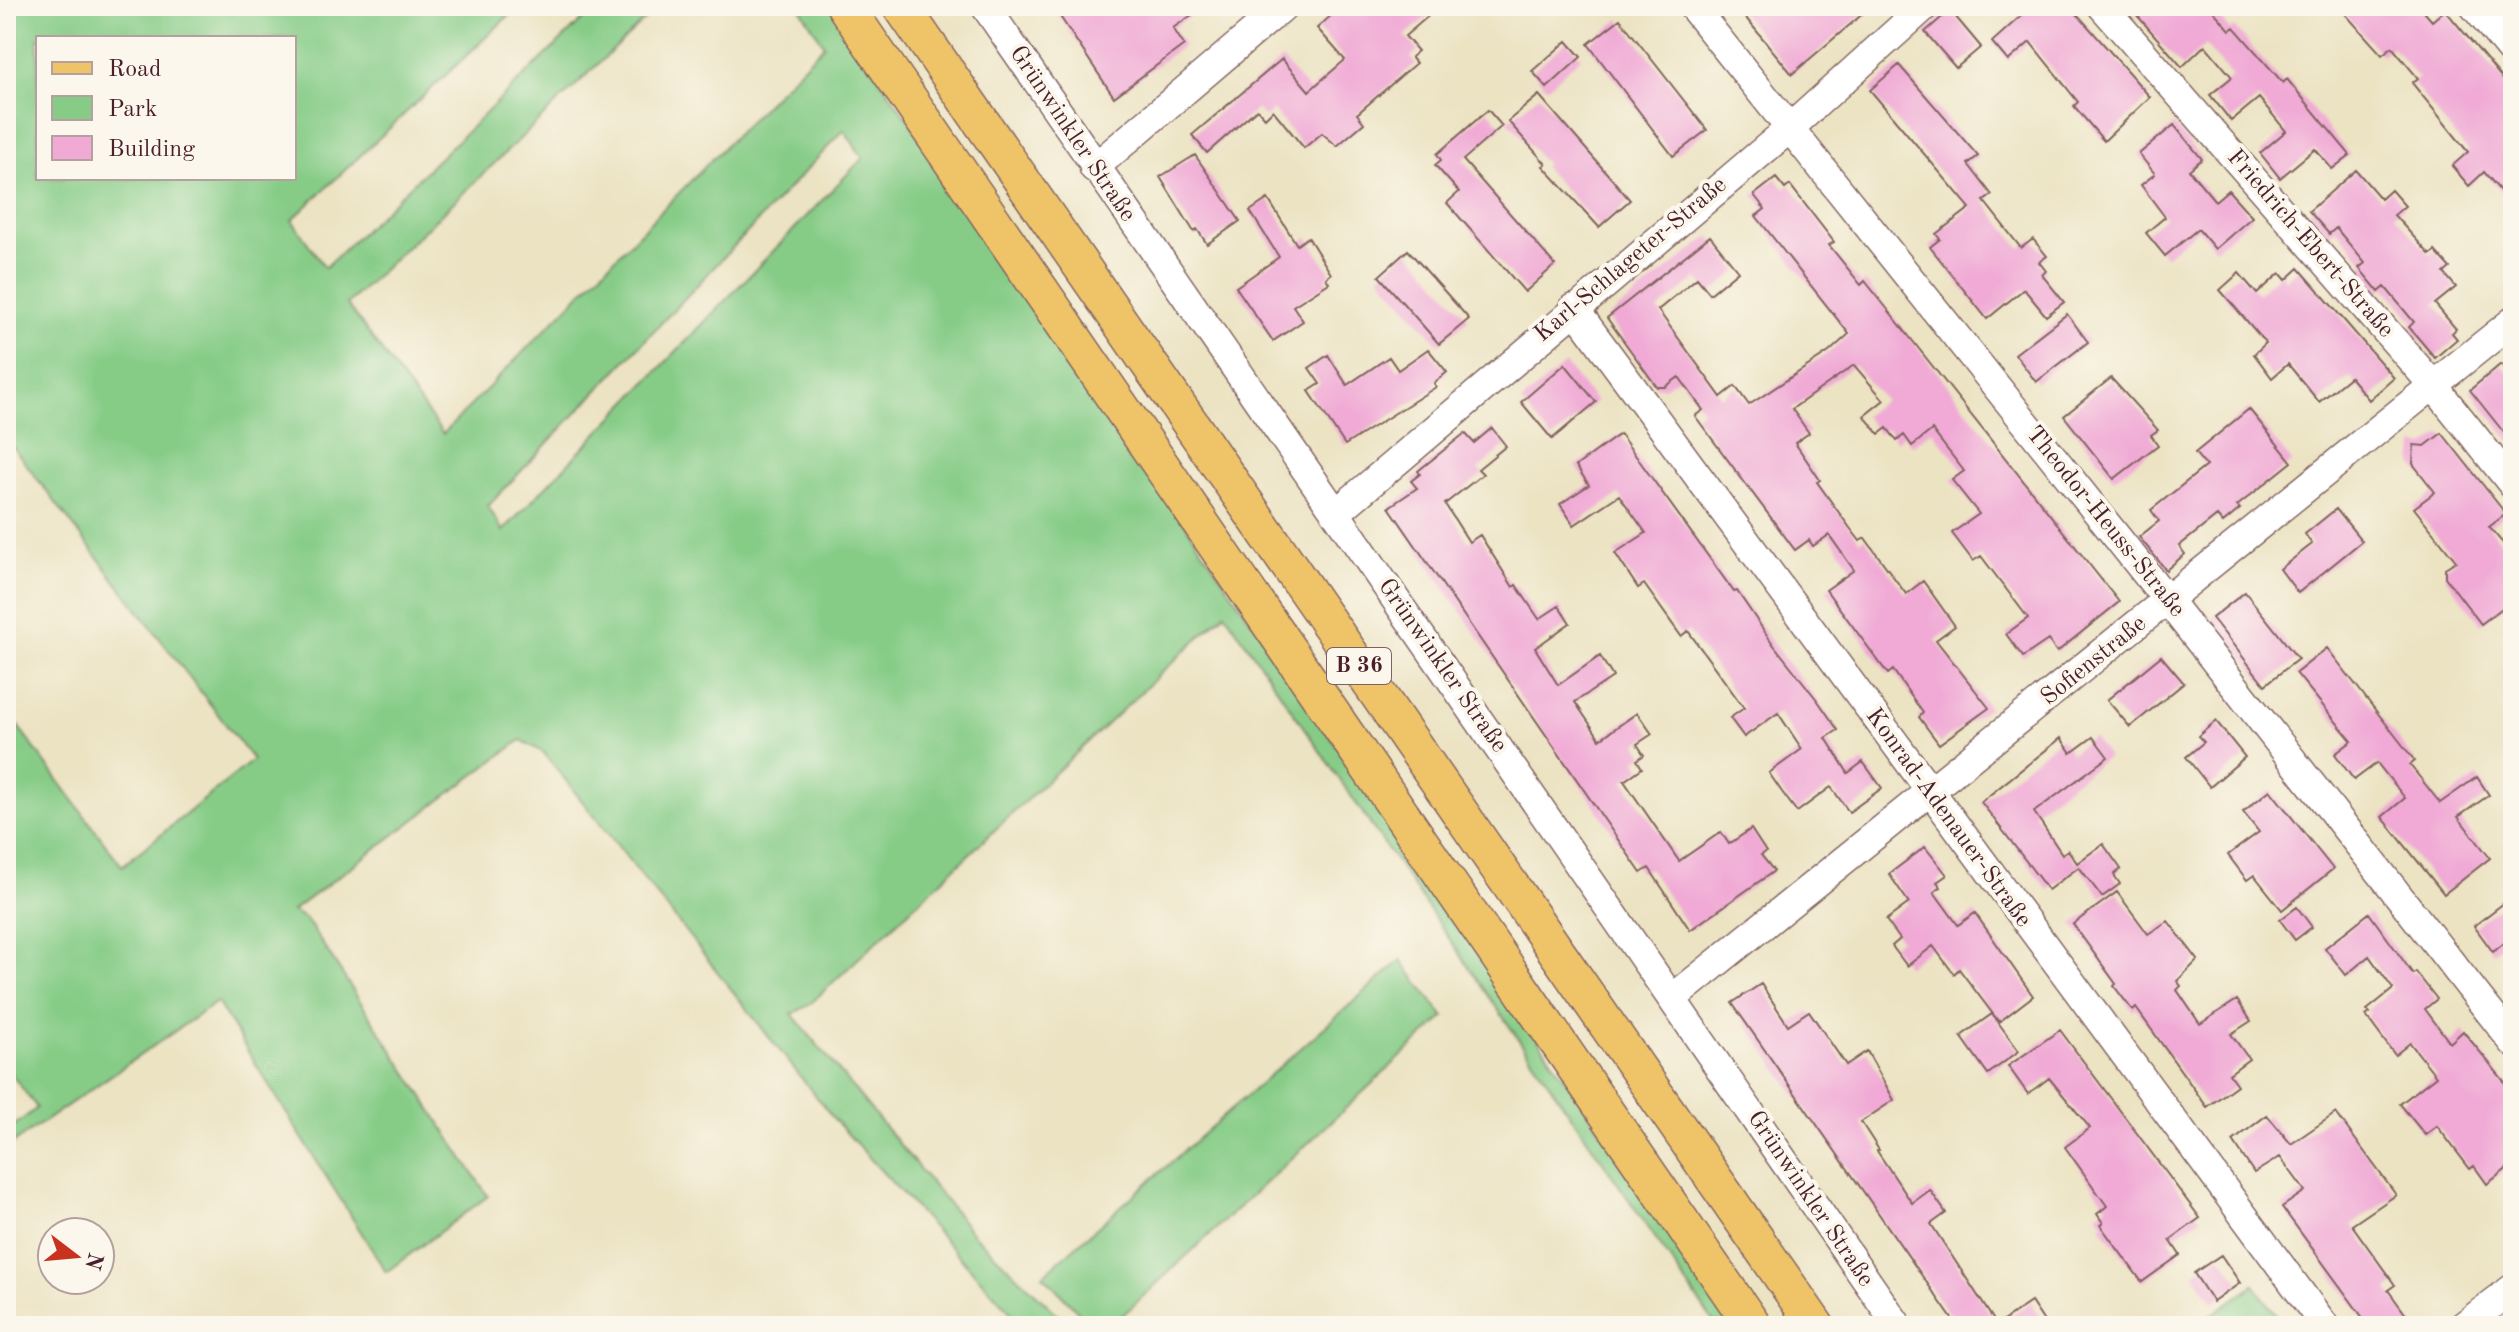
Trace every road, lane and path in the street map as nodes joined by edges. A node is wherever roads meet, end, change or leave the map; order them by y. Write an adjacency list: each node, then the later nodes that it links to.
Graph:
1 (845, 6): 22 (main road, B 36)
2 (901, 6): 23 (main road, B 36)
3 (985, 6): 11 (street, Grünwinkler Straße)
4 (1284, 6): 11 (street)
5 (1692, 6): 10 (street, Theodor-Heuss-Straße)
6 (1925, 6): 10 (street, Karl-Schlageter-Straße)
7 (2102, 6): 14 (street, Friedrich-Ebert-Straße)
8 (2474, 6): 9 (street)
9 (2513, 53)
10 (1790, 128): 12 (street, Karl-Schlageter-Straße); 17 (street, Theodor-Heuss-Straße)
11 (1094, 168): 16 (street, Grünwinkler Straße)
12 (1574, 308): 16 (street, Karl-Schlageter-Straße); 18 (street, Konrad-Adenauer-Straße)
13 (2513, 321): 14 (street, Sofienstraße)
14 (2433, 385): 15 (street, Friedrich-Ebert-Straße); 17 (street, Sofienstraße)
15 (2513, 485)
16 (1336, 513): 19 (street, Grünwinkler Straße)
17 (2168, 601): 18 (street, Sofienstraße); 20 (street, Theodor-Heuss-Straße)
18 (1929, 794): 19 (street, Sofienstraße); 25 (street, Konrad-Adenauer-Straße)
19 (1673, 998): 24 (street, Grünwinkler Straße)
20 (2513, 1042)
21 (2513, 1288): 26 (street)
22 (1753, 1326)
23 (1816, 1326)
24 (1898, 1326)
25 (2325, 1326)
26 (2463, 1326)

